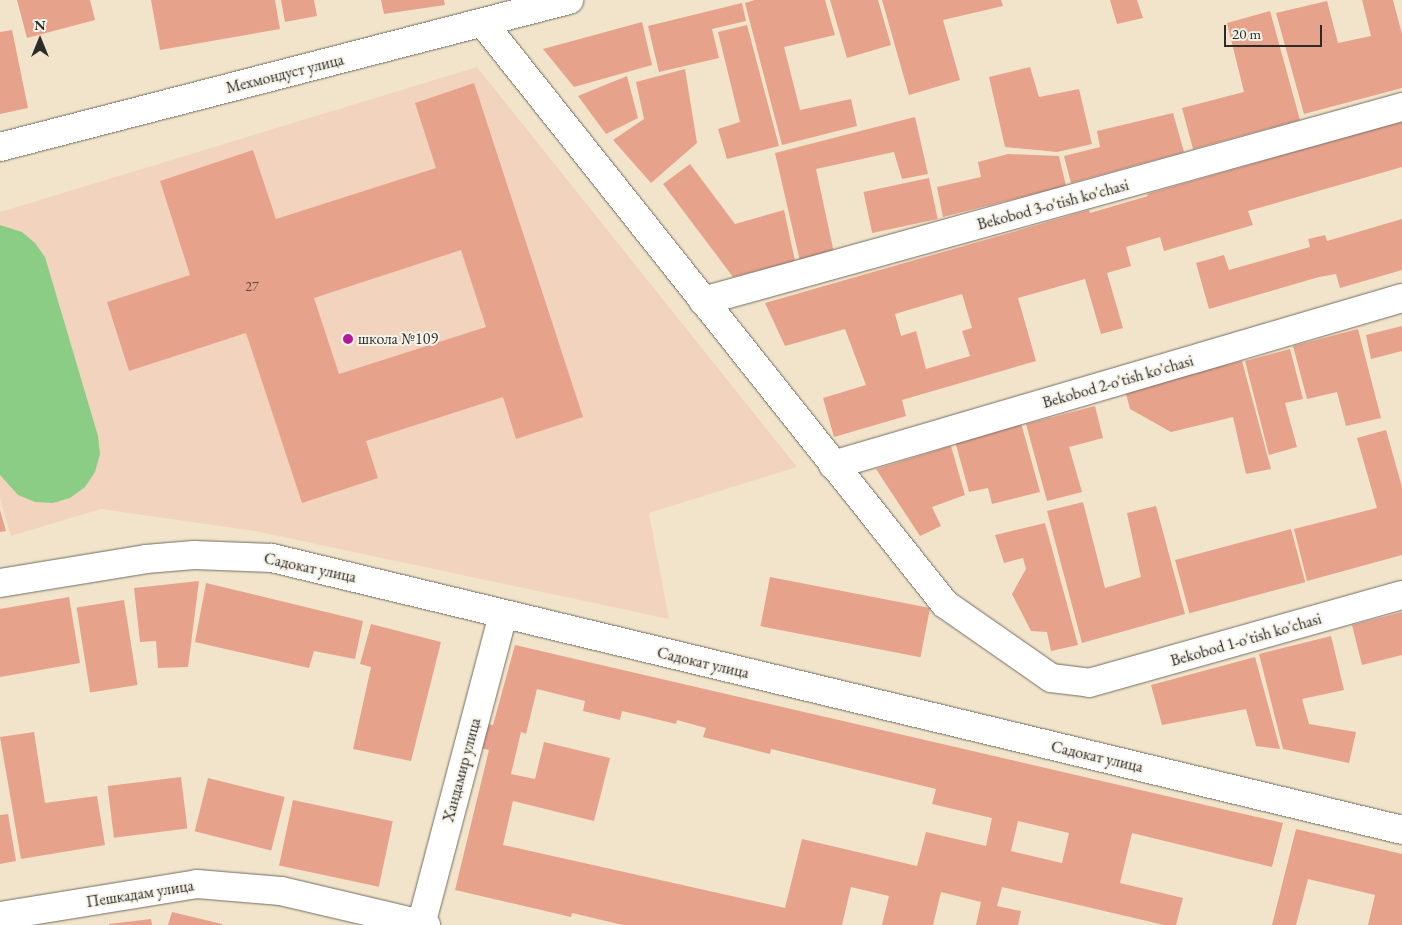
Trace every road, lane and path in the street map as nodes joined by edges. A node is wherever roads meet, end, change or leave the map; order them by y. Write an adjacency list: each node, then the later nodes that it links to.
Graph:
1 (569, 0): 2 (street, Мехмондуст улица)
2 (483, 23): 4 (street, Мехмондуст улица); 6 (street)
3 (1402, 107): 6 (street, Bekobod 3-o'tish ko'chasi)
4 (0, 147)
5 (1402, 298): 7 (street, Bekobod 2-o'tish ko'chasi)
6 (703, 301): 7 (street)
7 (833, 465): 9 (street, Bekobod 1-o'tish ko'chasi)
8 (0, 583): 10 (street, Садокат улица)
9 (1402, 595)
10 (503, 615): 11 (street, Садокат улица); 13 (street, Хандамир улица)
11 (1402, 830)
12 (0, 916): 13 (street, Пешкадам улица)
13 (423, 925)

